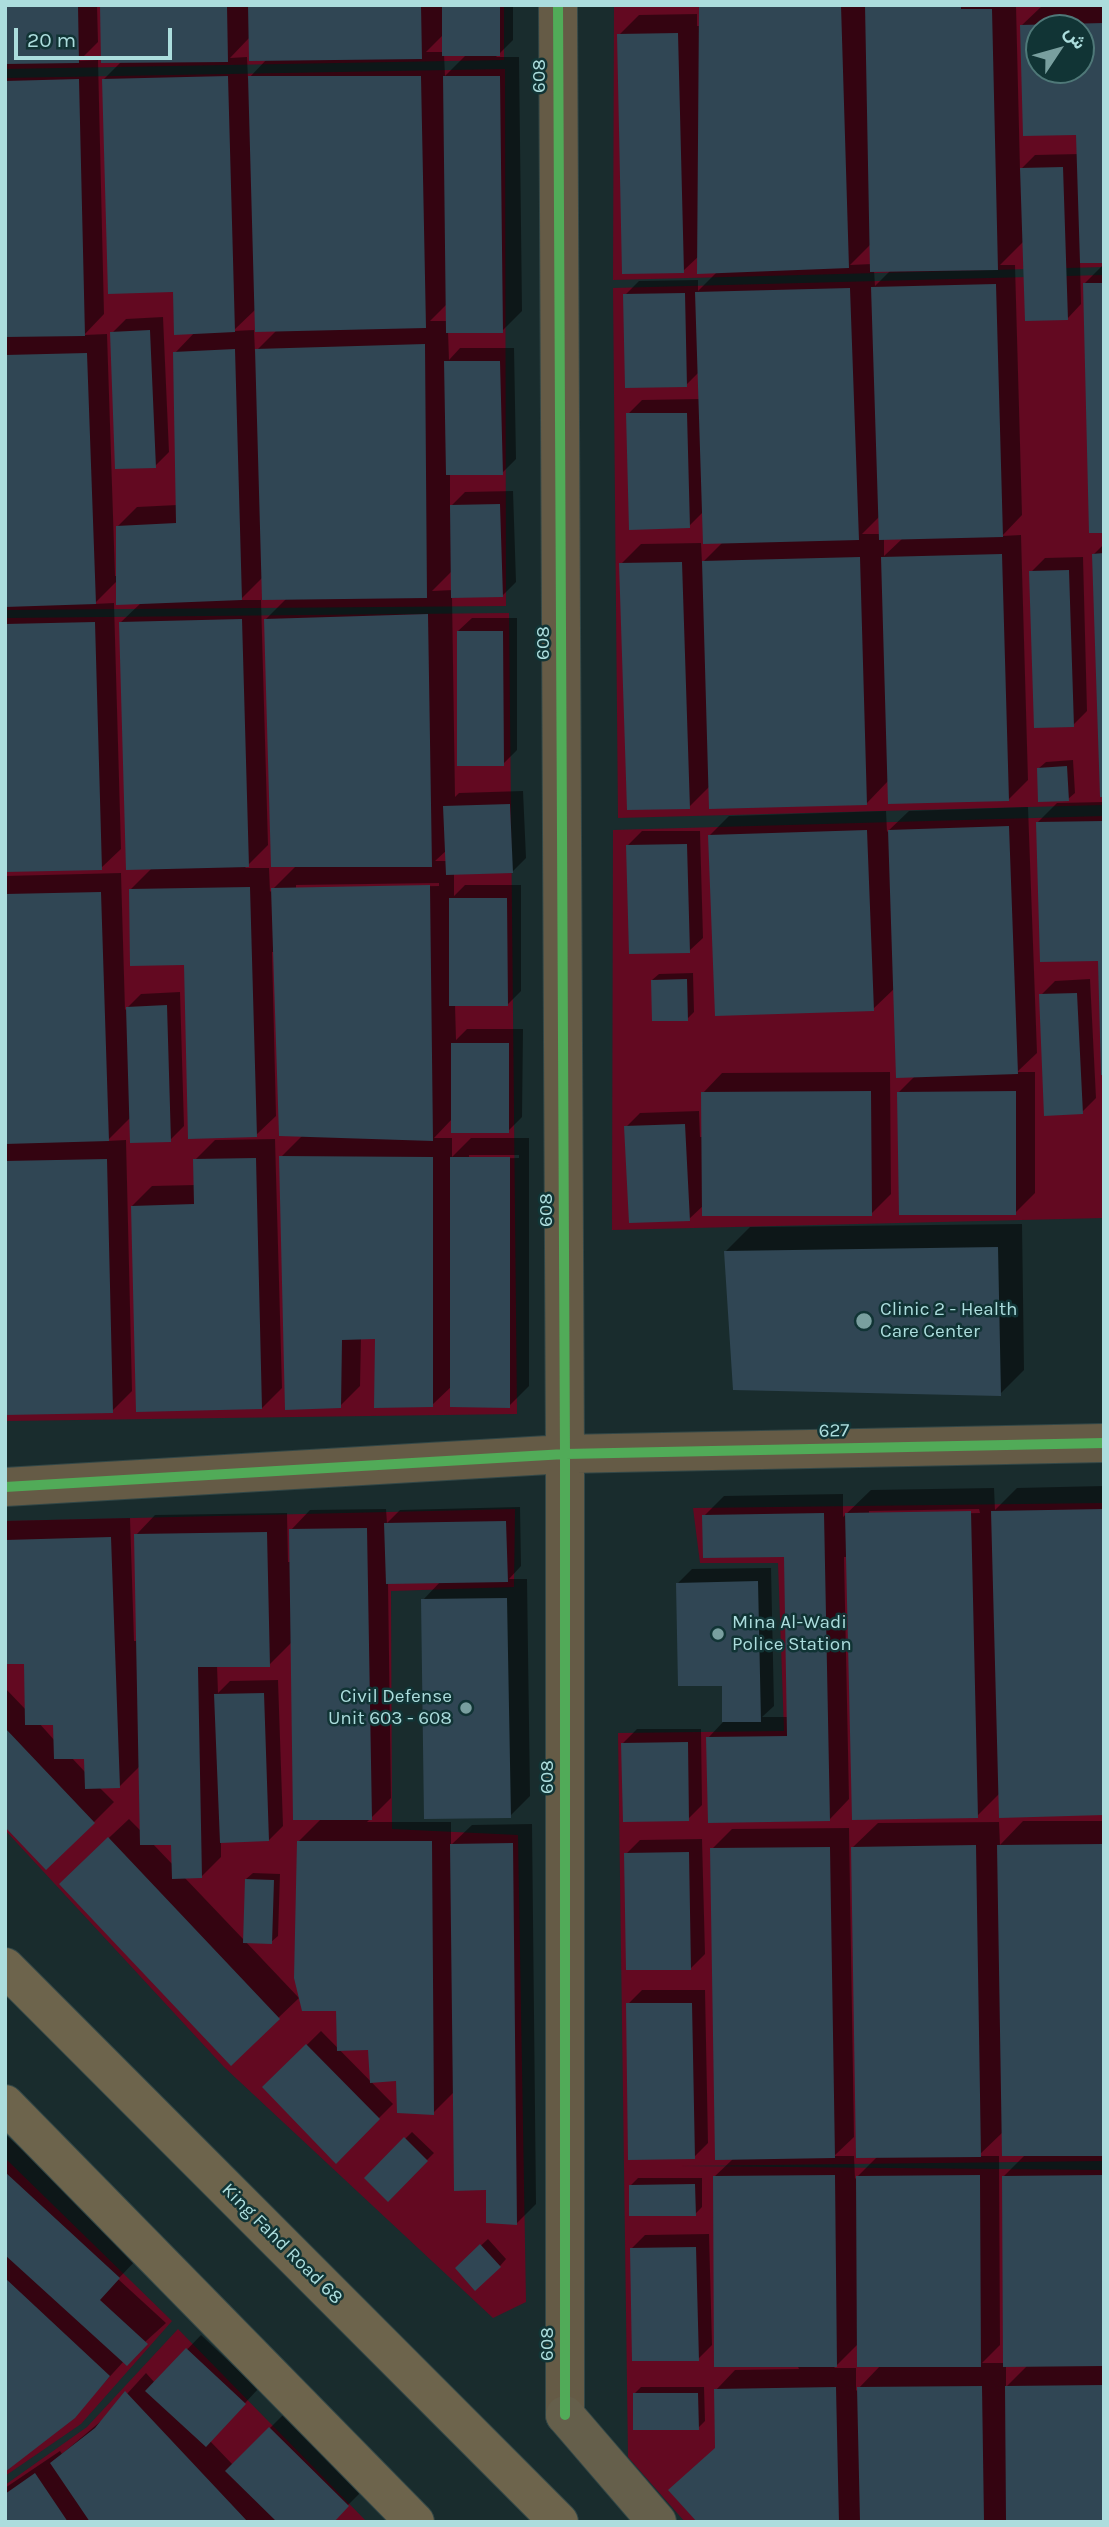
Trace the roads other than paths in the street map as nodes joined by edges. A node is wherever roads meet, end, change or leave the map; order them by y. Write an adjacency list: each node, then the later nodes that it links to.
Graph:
1 (558, 5): 3 (street, 608)
2 (1104, 1443): 3 (street, 627)
3 (565, 1454): 4 (street, 627); 7 (street, 608)
4 (5, 1486)
5 (5, 1967): 9 (main road, King Fahd Road 68)
6 (5, 2104): 8 (main road)
7 (565, 2415): 10 (main road, 608)
8 (415, 2522)
9 (559, 2522)
10 (657, 2522)

